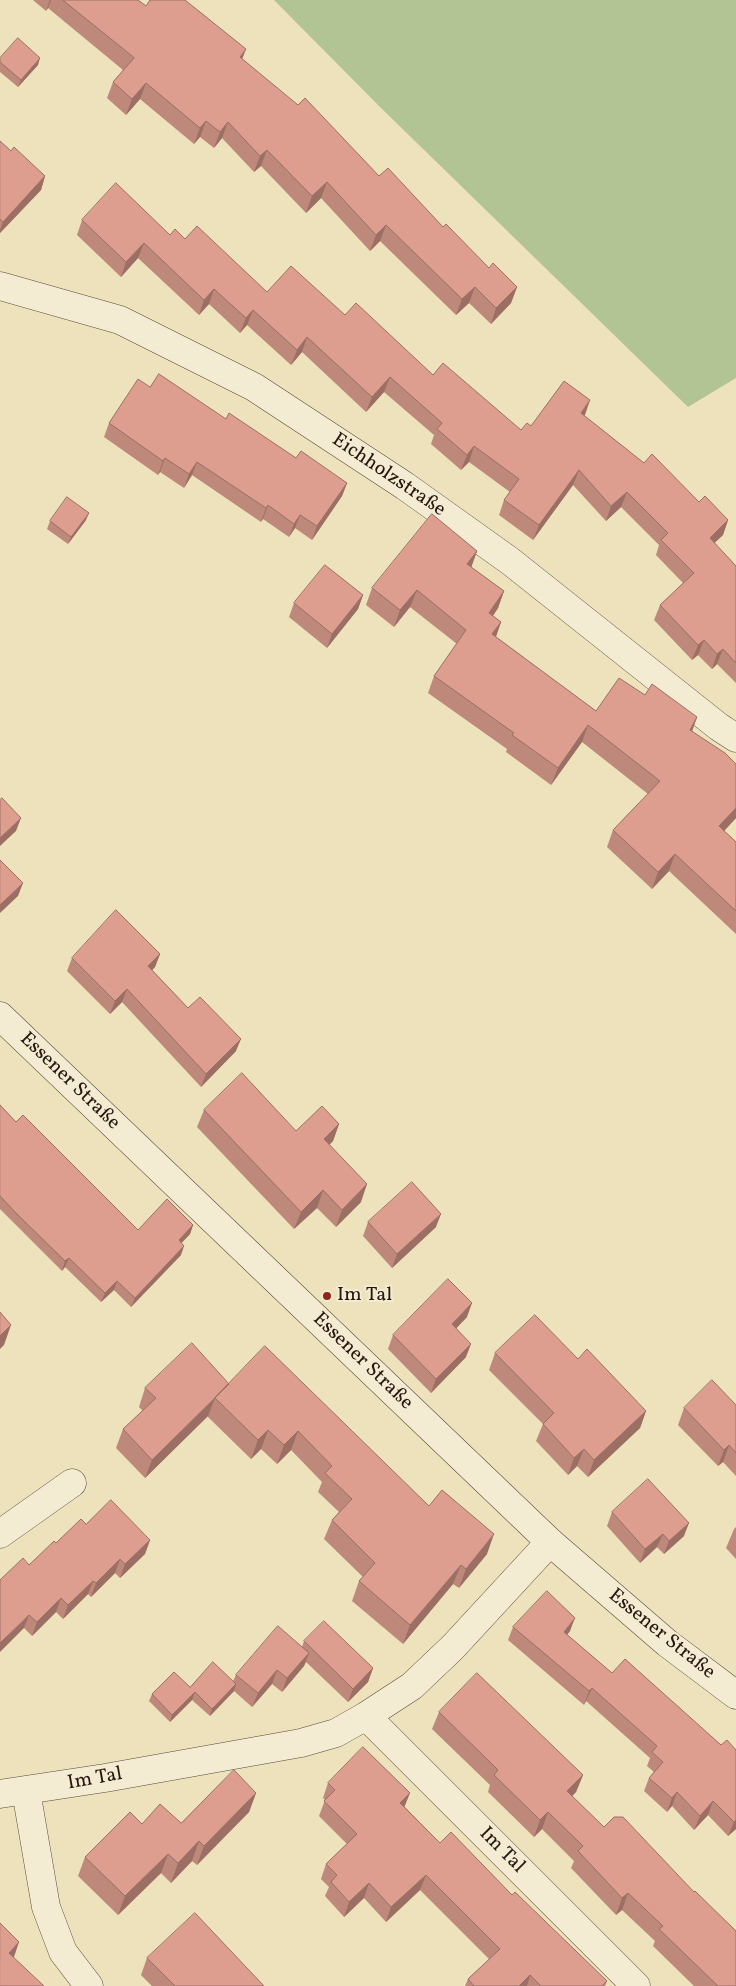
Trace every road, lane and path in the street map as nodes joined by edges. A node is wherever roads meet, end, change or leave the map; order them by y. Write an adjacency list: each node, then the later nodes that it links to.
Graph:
1 (0, 286): 2 (street, Eichholzstraße)
2 (736, 738)
3 (0, 1016): 6 (street, Essener Straße)
4 (72, 1482): 5 (street)
5 (0, 1534)
6 (550, 1542): 7 (street, Essener Straße); 8 (street, Im Tal)
7 (736, 1695)
8 (366, 1716): 9 (street, Im Tal); 12 (street, Im Tal)
9 (26, 1791): 10 (street, Im Tal); 11 (street)
10 (0, 1794)
11 (89, 1986)
12 (636, 1986)

